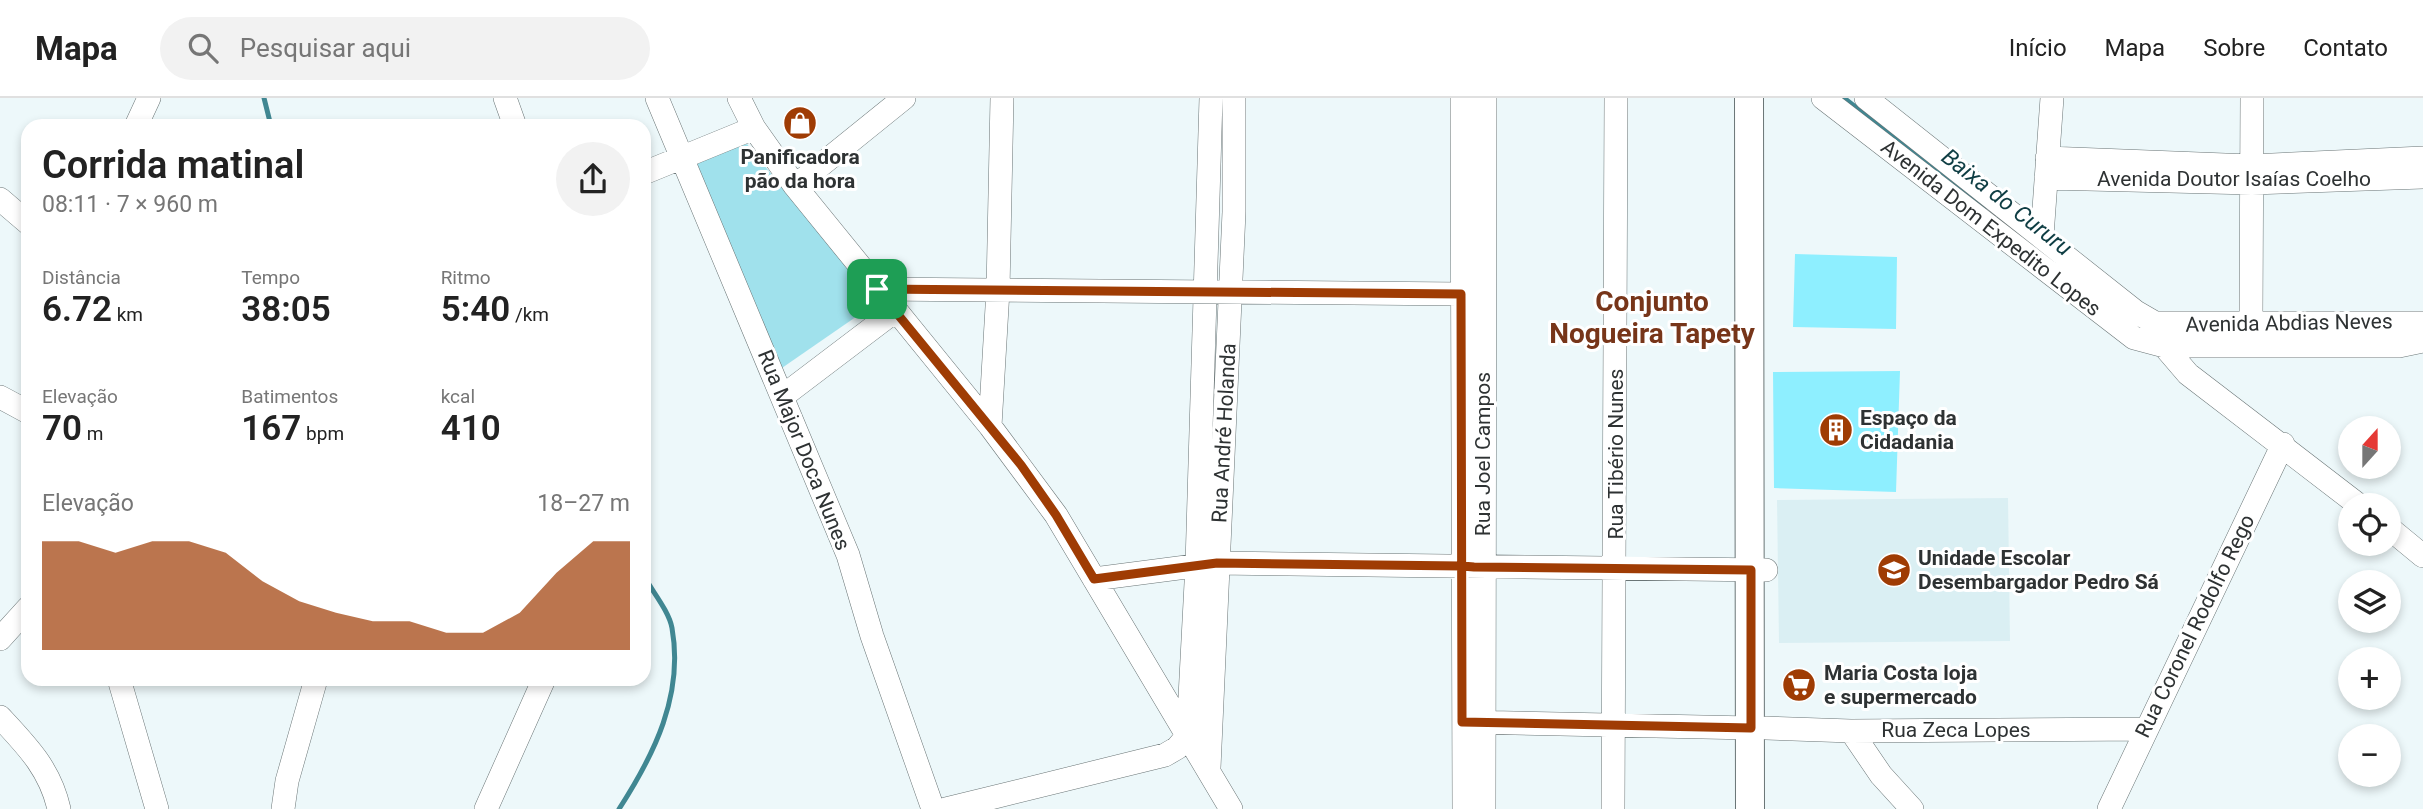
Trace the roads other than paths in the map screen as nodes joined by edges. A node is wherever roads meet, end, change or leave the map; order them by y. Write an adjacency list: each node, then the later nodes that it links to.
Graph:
1 (149, 98): 18 (street)
2 (505, 98): 19 (street)
3 (657, 98): 21 (street, Rua Major Doca Nunes)
4 (739, 98): 20 (street)
5 (904, 98): 27 (street)
6 (1002, 98): 32 (street)
7 (1211, 98): 33 (street, Rua André Holanda)
8 (1234, 98): 34 (street, Rua André Holanda)
9 (1462, 98): 35 (street, Rua Joel Campos)
10 (1485, 98): 51 (street, Rua Joel Campos)
11 (1616, 98): 52 (street, Rua Tibério Nunes)
12 (1749, 98): 53 (main road)
13 (1766, 98): 53 (main road)
14 (1822, 98): 41 (street, Avenida Dom Expedito Lopes)
15 (1866, 98): 30 (street, Avenida Dom Expedito Lopes)
16 (2052, 98): 23 (street)
17 (2252, 98): 25 (street)
18 (139, 119)
19 (512, 119)
20 (754, 128): 21 (street); 27 (street)
21 (681, 158): 24 (street); 42 (street, Rua Major Doca Nunes)
22 (2423, 158): 25 (street, Avenida Doutor Isaías Coelho)
23 (2046, 168): 25 (street, Avenida Doutor Isaías Coelho); 30 (street)
24 (651, 170)
25 (2252, 174): 26 (street, Avenida Doutor Isaías Coelho); 37 (street)
26 (2423, 177)
27 (795, 186): 31 (street)
28 (0, 199): 29 (street)
29 (21, 217)
30 (2042, 236): 38 (street, Avenida Dom Expedito Lopes)
31 (877, 289): 32 (street); 36 (street)
32 (998, 290): 33 (street); 45 (street)
33 (1207, 292): 34 (street); 50 (street, Rua André Holanda)
34 (1231, 292): 35 (street); 50 (street, Rua André Holanda)
35 (1461, 294): 51 (street, Rua Joel Campos)
36 (895, 312): 42 (street); 45 (street)
37 (2251, 321): 38 (street, Avenida Abdias Neves); 39 (street, Avenida Abdias Neves)
38 (2155, 323): 41 (street)
39 (2423, 323)
40 (2423, 341): 41 (street, Avenida Abdias Neves)
41 (2164, 346): 46 (street)
42 (783, 396): 72 (street, Rua Major Doca Nunes)
43 (0, 397): 44 (street)
44 (21, 408)
45 (990, 426): 54 (street)
46 (2283, 444): 47 (street); 64 (street, Rua Coronel Rodolfo Rego)
47 (2344, 493)
48 (2401, 538): 49 (street)
49 (2423, 556)
50 (1207, 564): 51 (street); 54 (street); 66 (street, Rua André Holanda); 67 (street, Rua André Holanda)
51 (1472, 567): 52 (street); 61 (street, Rua Joel Campos)
52 (1616, 570): 53 (street); 62 (street, Rua Tibério Nunes)
53 (1758, 570): 63 (main road)
54 (1094, 579): 66 (street)
55 (21, 616): 56 (street)
56 (0, 639)
57 (121, 686): 69 (street)
58 (314, 686): 70 (street)
59 (541, 686): 71 (street)
60 (0, 717): 68 (street)
61 (1473, 722): 62 (street, Rua Zeca Lopes); 75 (street, Rua Joel Campos); 76 (street, Rua Joel Campos)
62 (1615, 727): 63 (street, Rua Zeca Lopes); 77 (street, Rua Tibério Nunes)
63 (1759, 728): 65 (street, Rua Zeca Lopes); 78 (main road); 79 (main road)
64 (2146, 729): 65 (street, Rua Zeca Lopes); 81 (street, Rua Coronel Rodolfo Rego)
65 (1851, 731): 80 (street)
66 (1188, 735): 67 (street); 73 (street)
67 (1209, 768): 74 (street)
68 (59, 809)
69 (158, 809)
70 (283, 809)
71 (486, 809)
72 (933, 809)
73 (946, 809)
74 (1231, 809)
75 (1464, 809)
76 (1484, 809)
77 (1613, 809)
78 (1750, 809)
79 (1766, 809)
80 (1912, 809)
81 (2109, 809)

